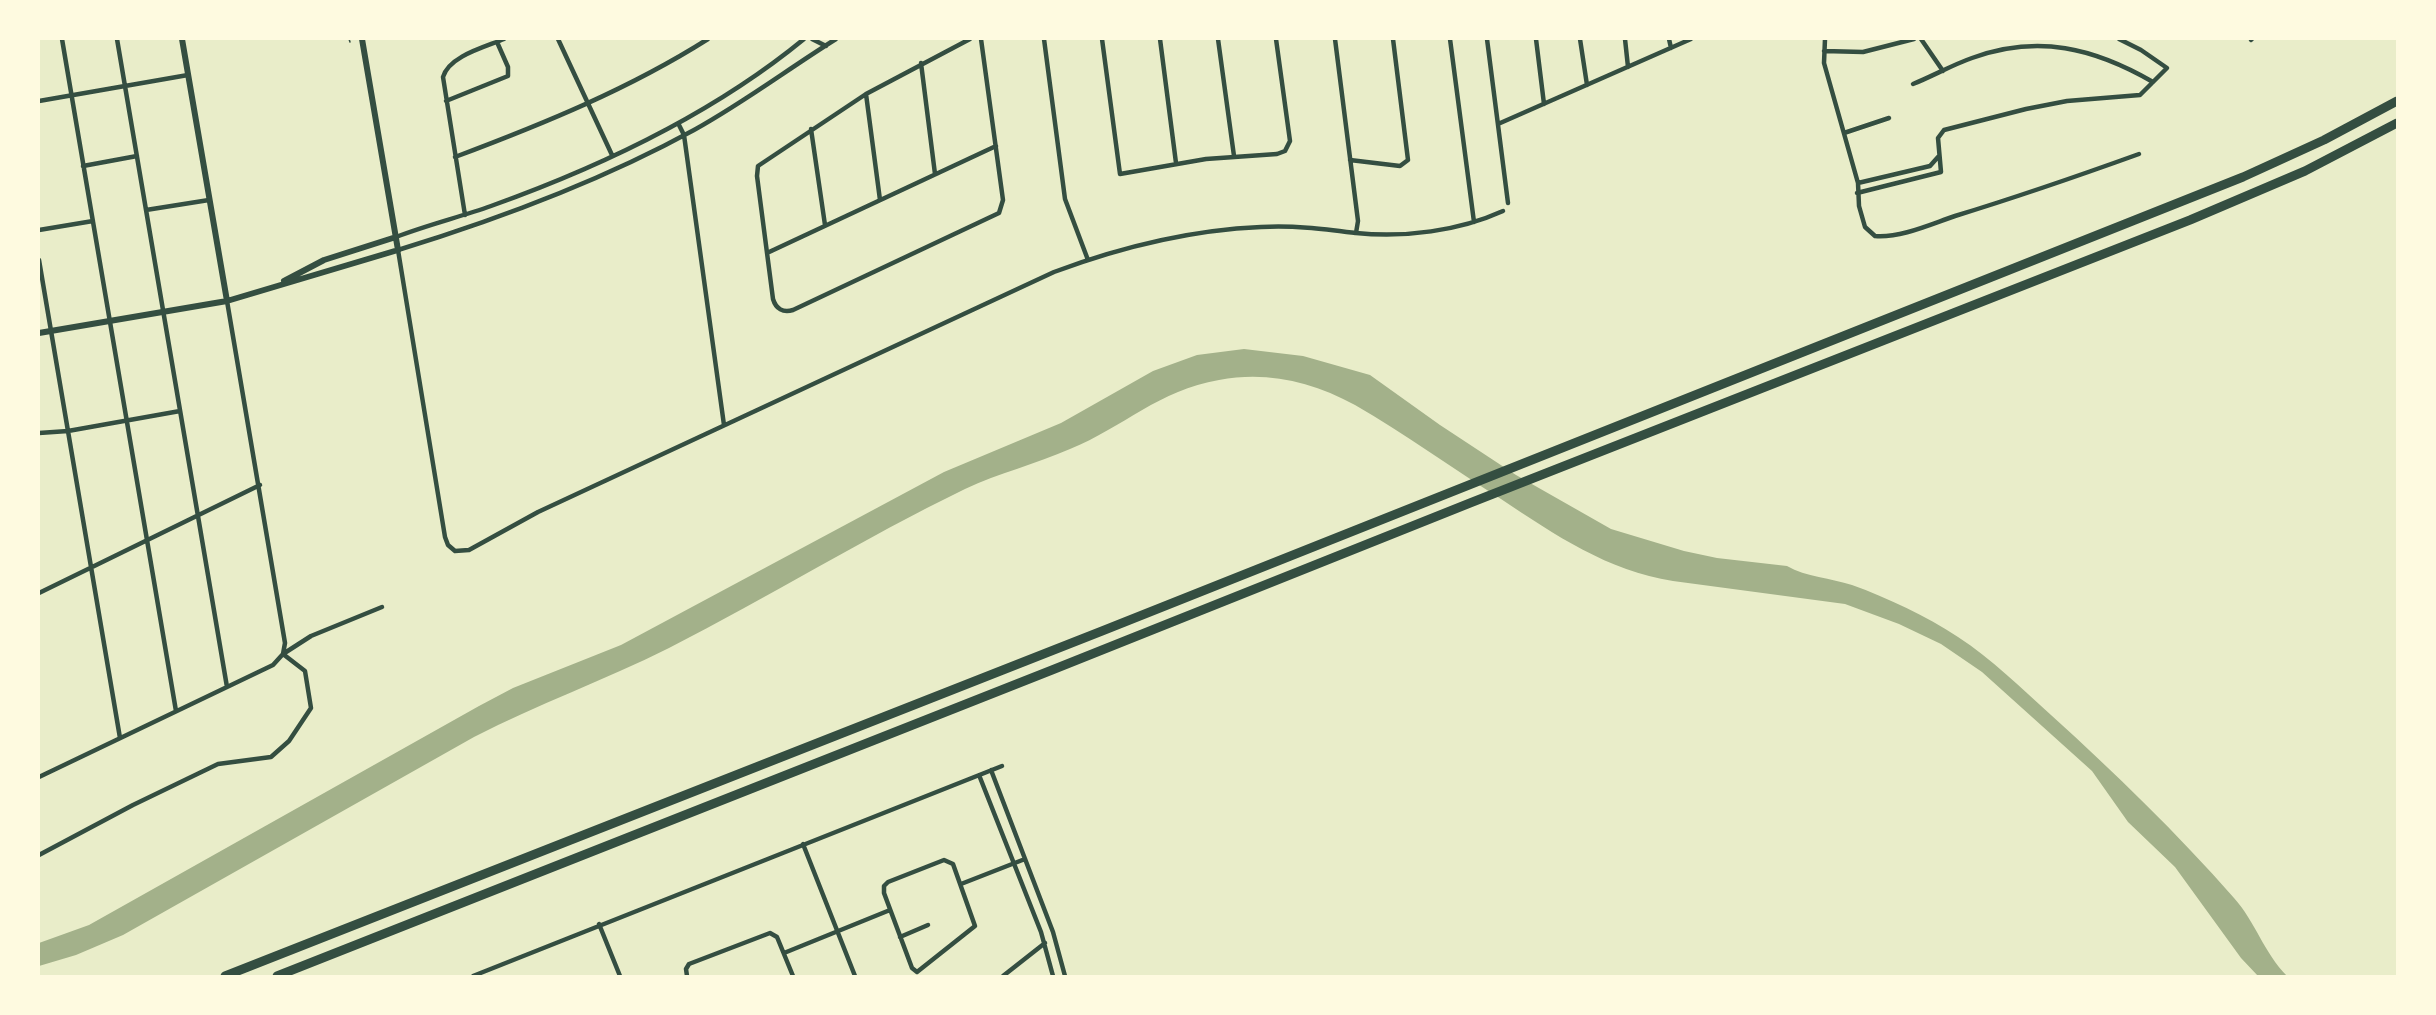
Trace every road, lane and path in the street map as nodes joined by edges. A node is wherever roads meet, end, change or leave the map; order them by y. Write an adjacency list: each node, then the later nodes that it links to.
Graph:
1 (62, 39): 44 (street)
2 (117, 39): 42 (street)
3 (182, 39): 38 (street)
4 (362, 39): 81 (street)
5 (504, 39): 31 (street)
6 (558, 39): 48 (street)
7 (708, 39): 48 (street)
8 (804, 39): 51 (street)
9 (812, 39): 32 (street)
10 (836, 39): 32 (street)
11 (969, 39): 35 (street)
12 (981, 39): 57 (street)
13 (1044, 39): 85 (street)
14 (1102, 39): 65 (street)
15 (1160, 39): 65 (street)
16 (1218, 39): 61 (street)
17 (1276, 39): 61 (street)
18 (1335, 39): 64 (street)
19 (1393, 39): 64 (street)
20 (1450, 39): 77 (street)
21 (1487, 39): 53 (street)
22 (1536, 39): 49 (street)
23 (1580, 39): 41 (street)
24 (1625, 39): 36 (street)
25 (1669, 39): 33 (street)
26 (1691, 39): 33 (street)
27 (1825, 39): 34 (street)
28 (1914, 39): 34 (street)
29 (1921, 39): 37 (street)
30 (2119, 39): 39 (street)
31 (497, 42): 46 (street); 46 (street)
32 (826, 46): 56 (street)
33 (1671, 48): 36 (street)
34 (1824, 51): 55 (street)
35 (921, 63): 43 (street); 67 (street)
36 (1628, 67): 41 (street)
37 (1943, 71): 39 (street); 40 (street)
38 (188, 75): 42 (street); 70 (street)
39 (2153, 82): 62 (street)
40 (1913, 84)
41 (1587, 85): 49 (street)
42 (125, 86): 44 (street); 60 (street)
43 (866, 94): 54 (street); 71 (street)
44 (71, 96): 45 (street); 66 (street)
45 (39, 101)
46 (446, 101): 63 (street)
47 (2397, 101): 123 (highway)
48 (588, 103): 58 (street); 63 (street)
49 (1544, 104): 53 (street)
50 (1889, 118): 55 (street)
51 (678, 123): 56 (street); 58 (street)
52 (2397, 123): 124 (highway)
53 (1498, 124): 72 (street)
54 (811, 129): 78 (street); 83 (street)
55 (1844, 133): 68 (street)
56 (684, 135): 82 (street); 94 (street)
57 (996, 146): 67 (street); 83 (street)
58 (612, 154): 75 (street)
59 (2139, 154): 69 (street)
60 (137, 156): 66 (street); 73 (street)
61 (1234, 156): 65 (street)
62 (1939, 156): 68 (street); 69 (street)
63 (455, 157): 75 (street)
64 (1350, 160): 80 (street)
65 (1176, 163)
66 (83, 166): 76 (street)
67 (936, 174): 71 (street)
68 (1858, 183): 69 (street)
69 (1857, 193)
70 (209, 200): 73 (street); 87 (street)
71 (880, 200): 78 (street)
72 (1508, 203)
73 (146, 210): 88 (street)
74 (1503, 211): 77 (street)
75 (465, 214): 81 (street)
76 (93, 221): 79 (street); 89 (street)
77 (1474, 222): 80 (street)
78 (825, 225): 83 (street)
79 (39, 230)
80 (1356, 233): 85 (street)
81 (396, 237): 82 (street); 86 (street)
82 (398, 250): 86 (street); 94 (street)
83 (767, 253)
84 (39, 260): 90 (street)
85 (1088, 260): 94 (street)
86 (276, 286): 87 (street)
87 (226, 301): 88 (street); 97 (street)
88 (164, 312): 89 (street); 92 (street)
89 (110, 322): 90 (street); 93 (street)
90 (51, 331): 91 (street); 95 (street)
91 (39, 333)
92 (180, 411): 93 (street); 98 (street)
93 (126, 420): 95 (street); 99 (street)
94 (724, 425)
95 (68, 431): 96 (street); 100 (street)
96 (39, 433)
97 (260, 485): 98 (street); 103 (street)
98 (198, 516): 99 (street); 104 (street)
99 (147, 541): 100 (street); 105 (street)
100 (91, 568): 101 (street); 106 (street)
101 (39, 593)
102 (382, 606): 103 (street)
103 (283, 654): 104 (street); 112 (street)
104 (227, 687): 105 (street)
105 (176, 711): 106 (street)
106 (120, 738): 110 (street)
107 (1002, 766): 108 (street)
108 (991, 770): 109 (street); 113 (street)
109 (979, 774): 111 (street); 114 (street)
110 (39, 777)
111 (803, 844): 117 (street); 119 (street)
112 (39, 855)
113 (1025, 859): 114 (street); 132 (street)
114 (1014, 863): 115 (street); 121 (street)
115 (961, 884): 116 (street); 120 (street)
116 (890, 910): 119 (street); 120 (street)
117 (600, 924): 125 (street); 126 (street)
118 (928, 925): 120 (street)
119 (837, 932): 122 (street); 129 (street)
120 (900, 937)
121 (1045, 944): 130 (street); 131 (street)
122 (784, 953): 127 (street); 128 (street)
123 (225, 976)
124 (277, 976)
125 (473, 976)
126 (620, 976)
127 (687, 976)
128 (793, 976)
129 (855, 976)
130 (1003, 976)
131 (1053, 976)
132 (1065, 976)

